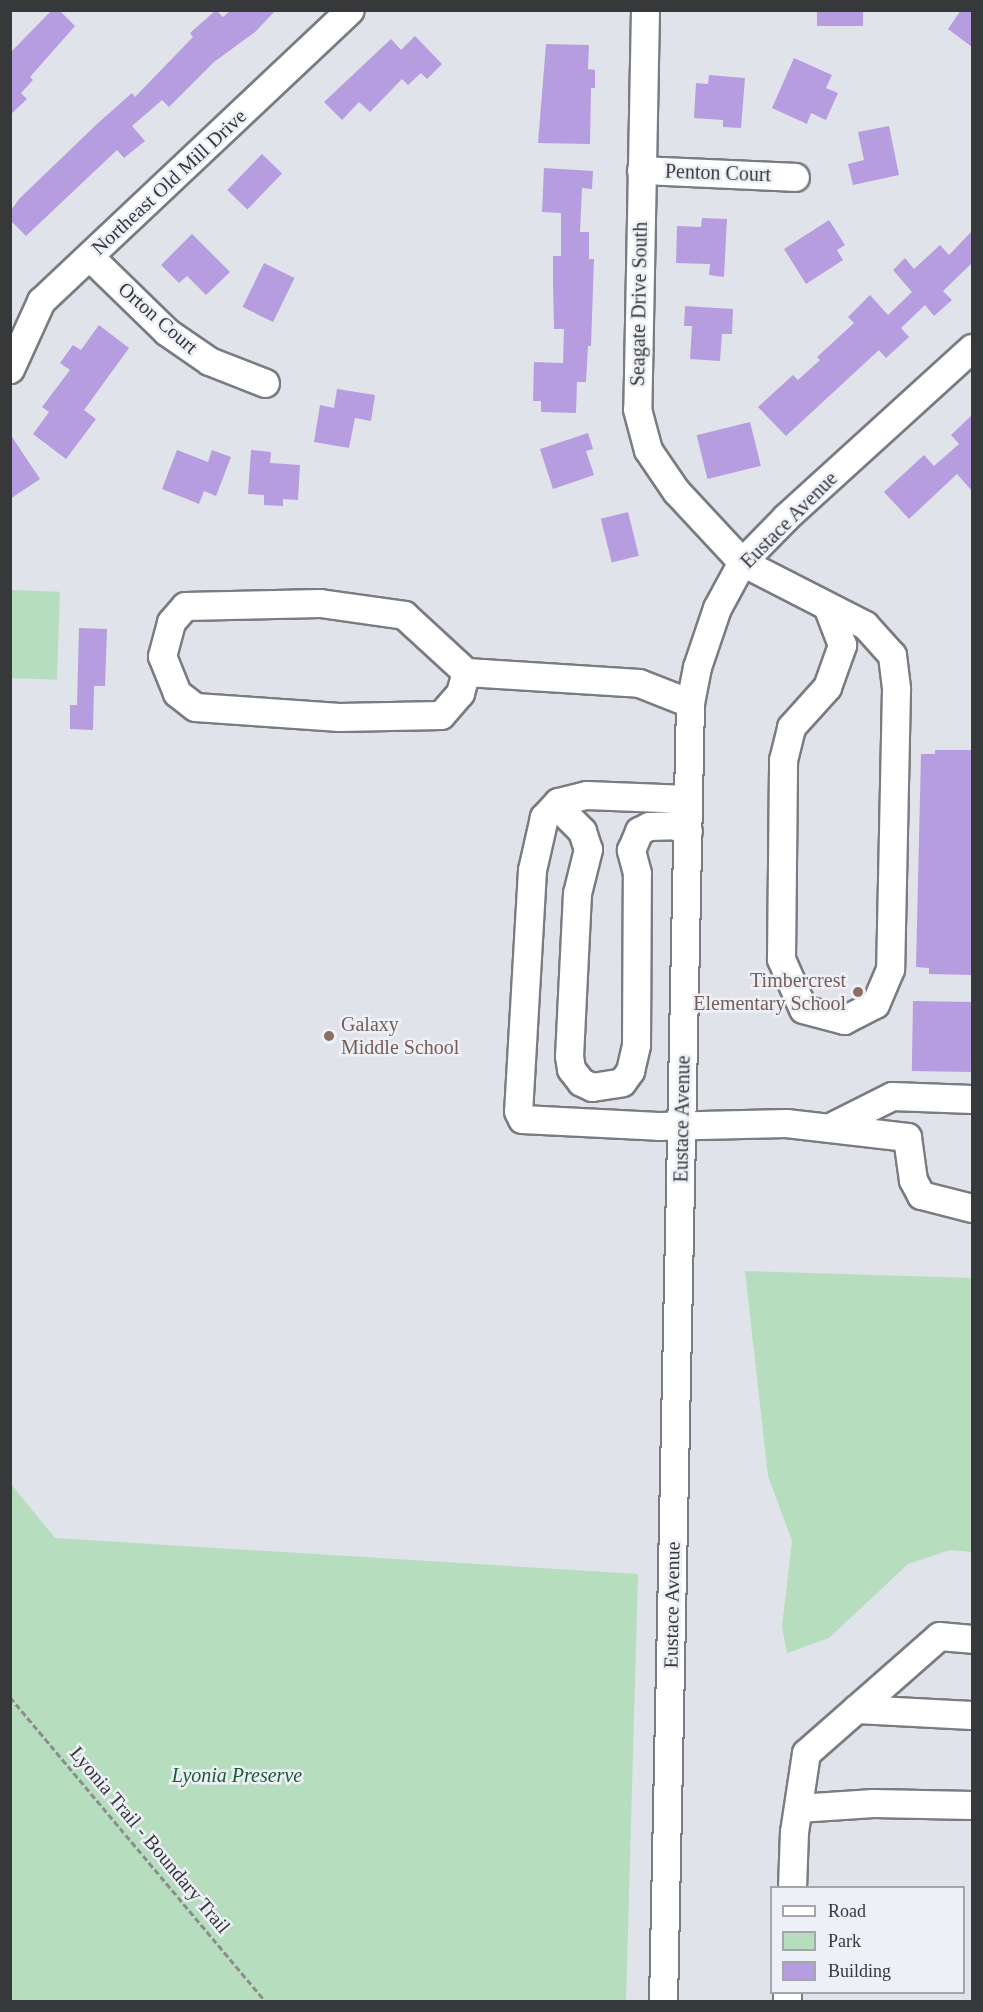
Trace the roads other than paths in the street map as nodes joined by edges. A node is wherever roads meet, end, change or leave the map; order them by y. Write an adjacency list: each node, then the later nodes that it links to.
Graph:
1 (350, 10): 5 (street, Northeast Old Mill Drive)
2 (645, 10): 3 (street, Seagate Drive South)
3 (641, 170): 4 (street, Penton Court); 9 (street, Seagate Drive South)
4 (795, 177)
5 (90, 257): 7 (street, Northeast Old Mill Drive); 8 (street, Orton Court)
6 (972, 348): 9 (street, Eustace Avenue)
7 (10, 369)
8 (265, 383)
9 (742, 562): 10 (street, Seagate Drive South); 12 (street, Eustace Avenue)
10 (828, 608): 10 (street, Seagate Drive South)
11 (466, 672): 11 (street); 12 (street)
12 (690, 703): 13 (street, Eustace Avenue)
13 (688, 799): 14 (street); 15 (street, Eustace Avenue)
14 (556, 805): 15 (street); 17 (street)
15 (688, 831): 17 (street, Eustace Avenue)
16 (972, 1099): 18 (street)
17 (681, 1123): 18 (street); 26 (street, Eustace Avenue)
18 (830, 1126): 19 (street)
19 (972, 1208)
20 (972, 1639): 21 (street)
21 (856, 1709): 22 (street); 24 (street)
22 (972, 1715)
23 (972, 1805): 24 (street)
24 (798, 1808): 25 (street)
25 (792, 1886)
26 (663, 2001)

